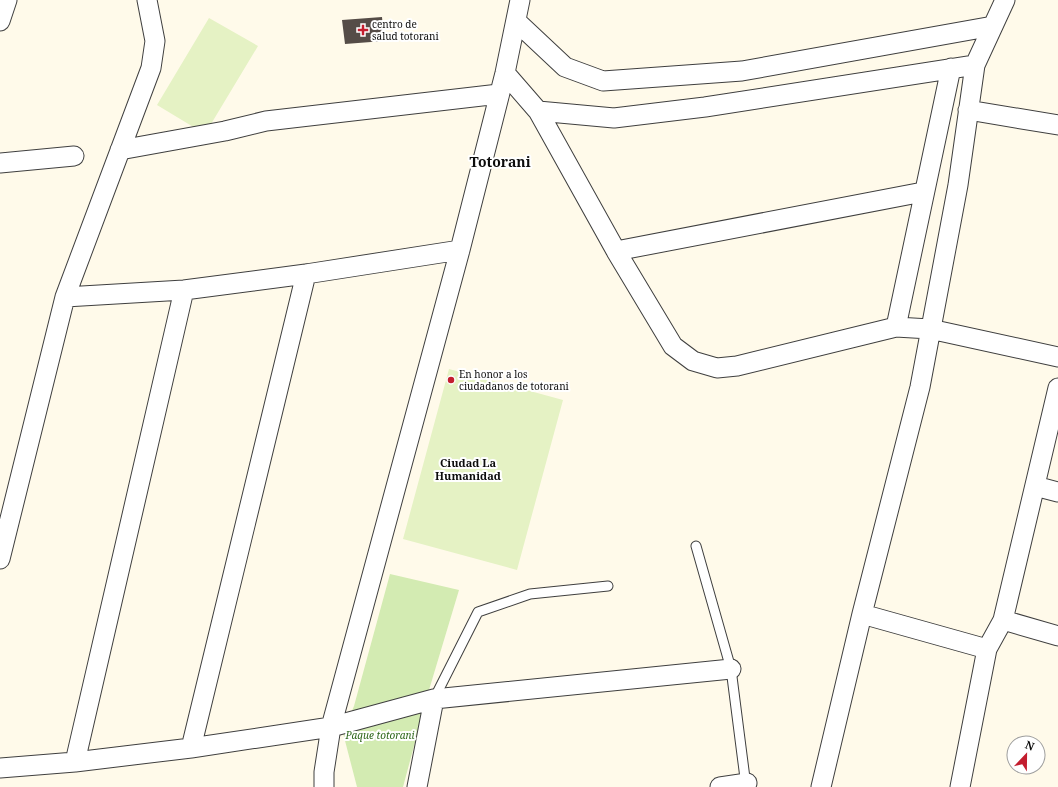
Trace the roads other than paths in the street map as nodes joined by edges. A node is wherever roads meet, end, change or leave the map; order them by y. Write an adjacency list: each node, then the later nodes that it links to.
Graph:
1 (7, 0): 5 (street)
2 (147, 0): 15 (street)
3 (520, 0): 6 (street)
4 (1005, 0): 7 (street)
5 (0, 21)
6 (516, 21): 7 (street); 10 (street)
7 (993, 26): 8 (street)
8 (975, 65): 9 (street); 12 (street)
9 (951, 68): 13 (street); 18 (street)
10 (505, 73): 11 (street); 13 (street)
11 (499, 94): 15 (street); 19 (street)
12 (968, 110): 14 (street); 25 (street)
13 (538, 111): 20 (street)
14 (1058, 125)
15 (120, 150): 23 (street)
16 (74, 156): 17 (street)
17 (0, 163)
18 (923, 192): 20 (street); 24 (street)
19 (460, 250): 21 (street); 39 (street)
20 (616, 251): 24 (street)
21 (306, 274): 22 (street); 40 (street)
22 (184, 290): 23 (street); 41 (street)
23 (65, 297): 31 (street)
24 (896, 326): 25 (street)
25 (930, 329): 26 (street); 33 (street)
26 (1058, 357)
27 (1058, 388): 28 (street)
28 (1035, 486): 29 (street); 34 (street)
29 (1058, 492)
30 (696, 546): 37 (lane)
31 (0, 559)
32 (608, 586): 38 (lane)
33 (862, 614): 36 (street); 47 (street)
34 (1003, 620): 35 (street); 36 (street)
35 (1058, 636)
36 (988, 649): 48 (street)
37 (731, 669): 38 (street); 43 (lane)
38 (434, 699): 39 (street); 45 (street)
39 (331, 727): 40 (street); 44 (street)
40 (191, 748): 41 (street)
41 (75, 762): 42 (street)
42 (0, 768)
43 (746, 785): 46 (street)
44 (324, 787)
45 (417, 787)
46 (720, 787)
47 (821, 787)
48 (960, 787)

